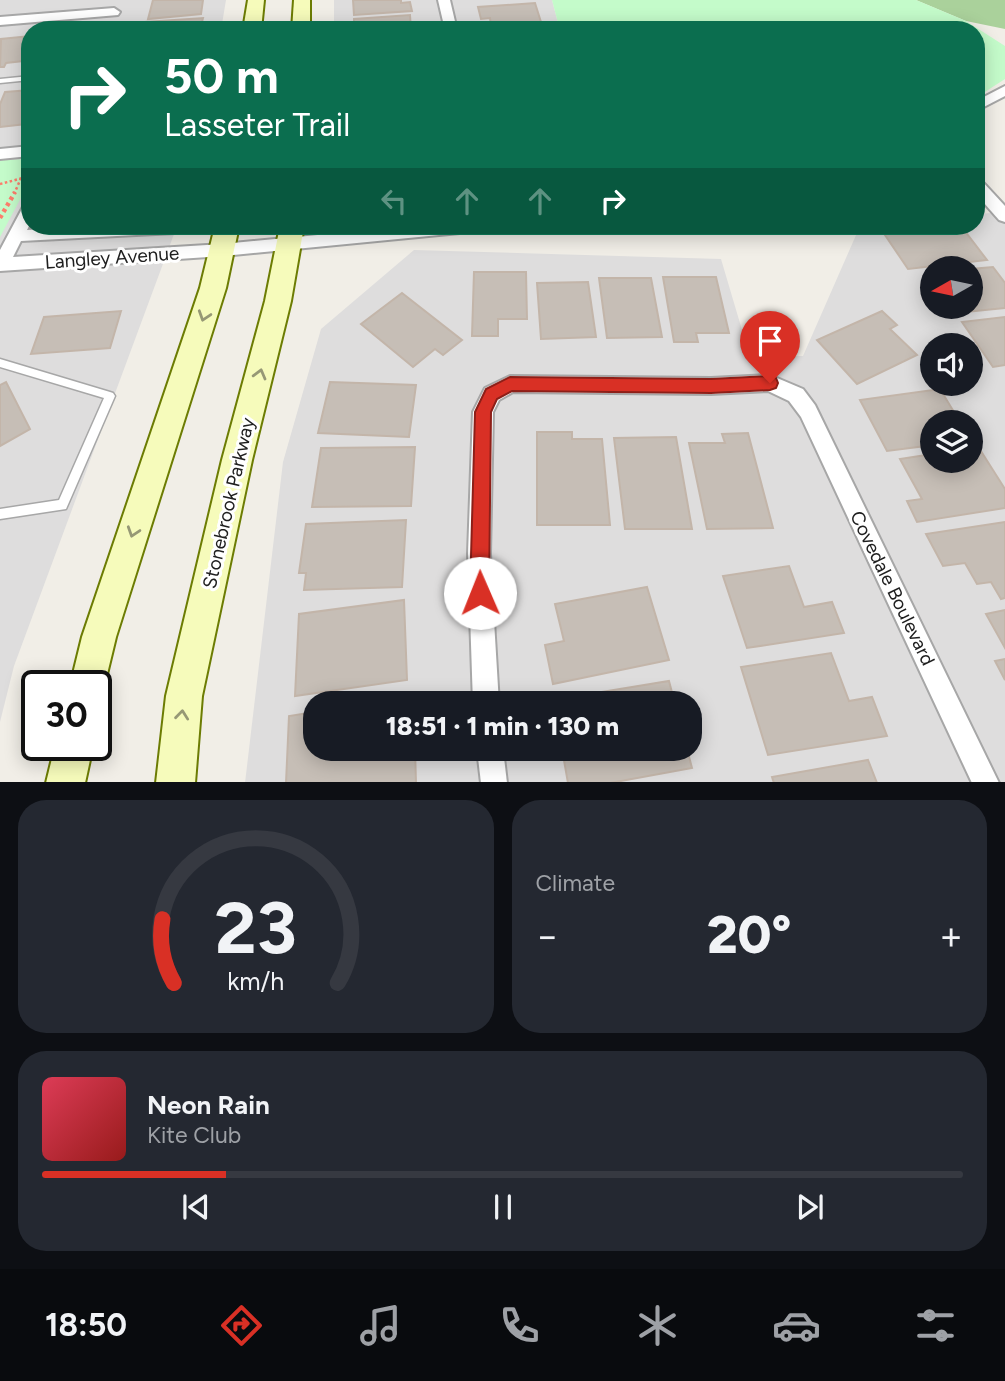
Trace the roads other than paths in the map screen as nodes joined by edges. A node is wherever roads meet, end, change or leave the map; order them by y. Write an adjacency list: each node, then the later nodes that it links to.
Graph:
1 (256, 0): 6 (main road)
2 (302, 0): 7 (main road)
3 (444, 0): 8 (street)
4 (116, 6): 5 (street)
5 (0, 21)
6 (253, 21)
7 (301, 21)
8 (449, 21)
9 (21, 79): 10 (lane)
10 (0, 80)
11 (1005, 90): 12 (street)
12 (985, 102)
13 (21, 152): 14 (street)
14 (0, 154)
15 (985, 195): 16 (street)
16 (1005, 216)
17 (21, 225): 20 (street)
18 (33, 235): 20 (street, Langley Avenue)
19 (290, 235): 21 (street, Langley Avenue); 31 (main road, Stonebrook Parkway, one-way to 19)
20 (15, 236): 22 (street)
21 (225, 238): 22 (street, Langley Avenue); 25 (main road, one-way to 25)
22 (0, 265)
23 (0, 363): 24 (lane)
24 (0, 514)
25 (92, 670)
26 (485, 691): 33 (street, Covedale Boulevard)
27 (70, 761): 30 (main road)
28 (491, 761): 32 (street)
29 (1005, 781): 34 (street)
30 (65, 782)
31 (175, 782)
32 (494, 782)
33 (986, 782)
34 (999, 782)

